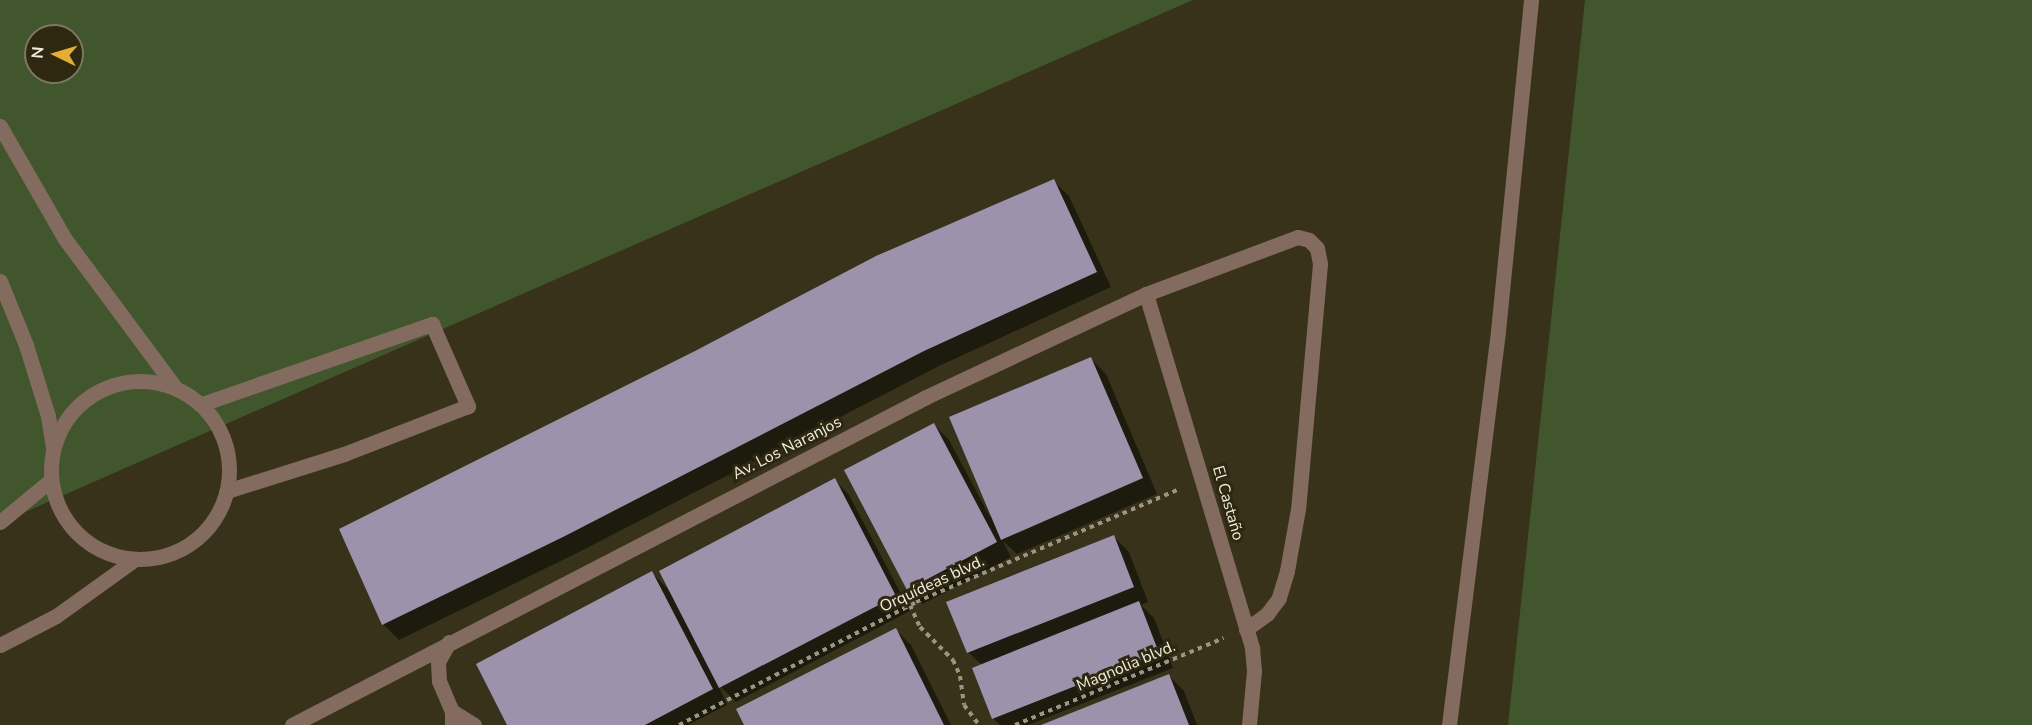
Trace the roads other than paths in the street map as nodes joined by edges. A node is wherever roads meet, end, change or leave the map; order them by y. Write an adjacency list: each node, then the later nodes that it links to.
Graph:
1 (1532, 0): 19 (street)
2 (0, 126): 5 (street)
3 (0, 281): 7 (street)
4 (1146, 294): 12 (street, El Castaño); 12 (street, Av. Los Naranjos); 13 (street, Av. Los Naranjos)
5 (175, 387): 6 (street); 7 (street)
6 (201, 404): 9 (street); 9 (street)
7 (53, 449): 8 (street)
8 (51, 480): 10 (street); 11 (street)
9 (227, 491): 11 (street)
10 (0, 522)
11 (135, 560): 14 (street)
12 (1246, 629): 18 (street, El Castaño)
13 (448, 642): 15 (street); 16 (street, Av. Los Naranjos)
14 (0, 645)
15 (452, 718): 17 (street)
16 (292, 725)
17 (474, 725)
18 (1250, 725)
19 (1449, 725)

